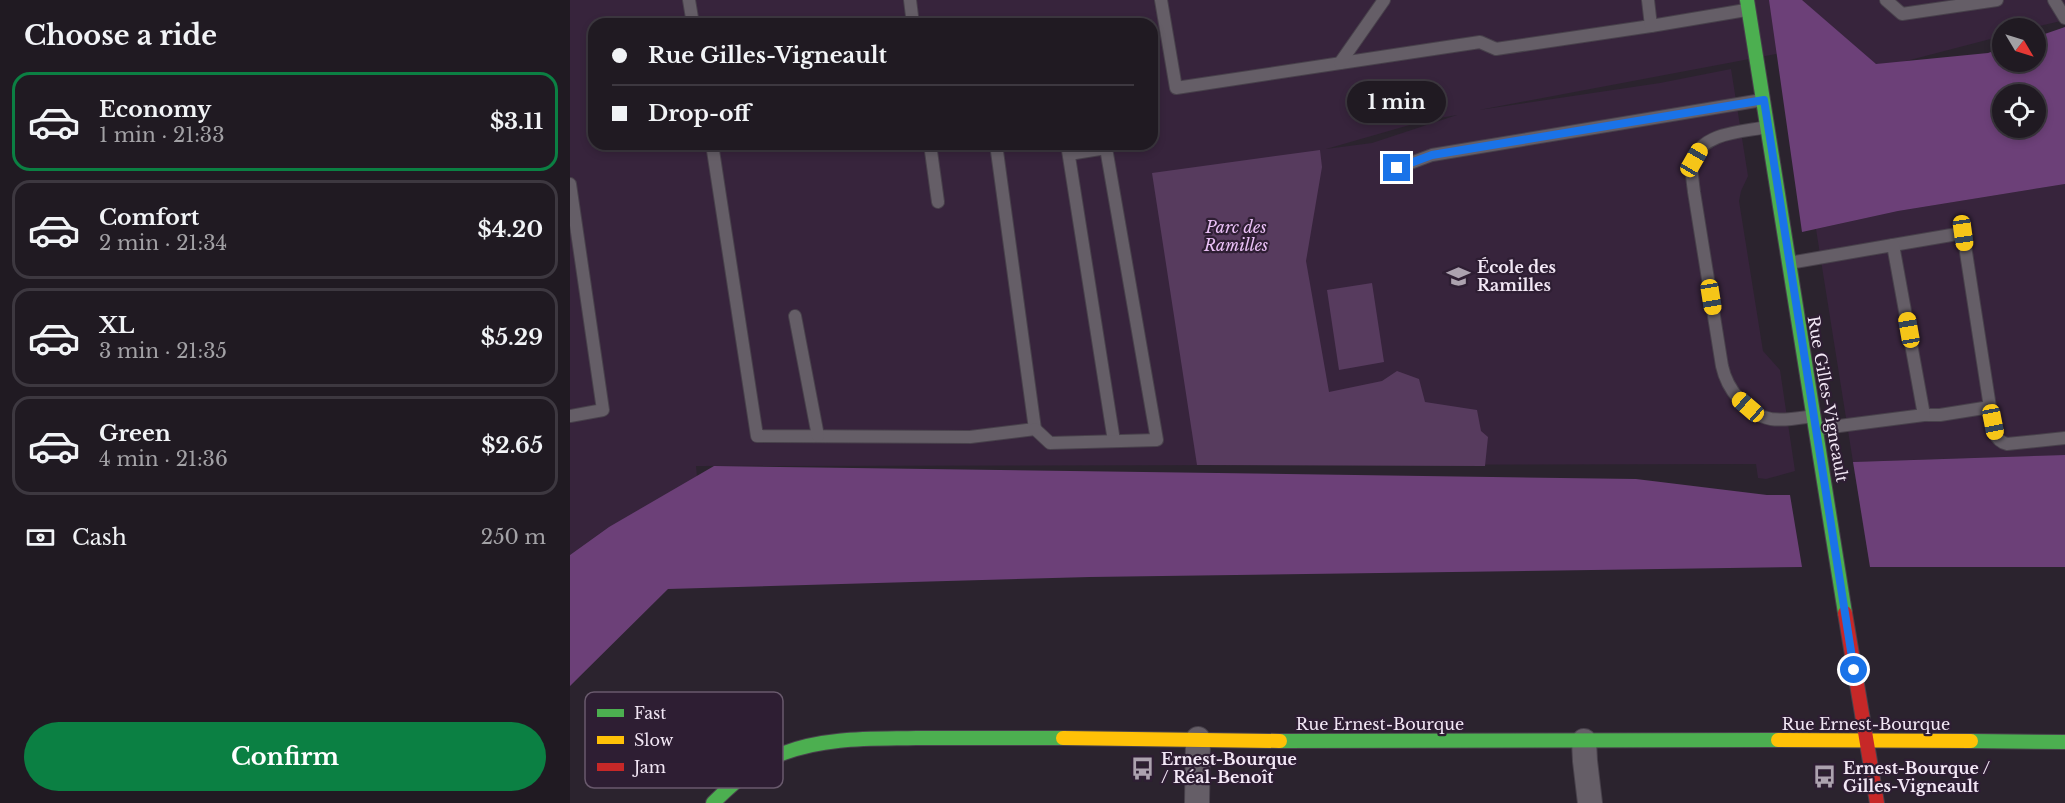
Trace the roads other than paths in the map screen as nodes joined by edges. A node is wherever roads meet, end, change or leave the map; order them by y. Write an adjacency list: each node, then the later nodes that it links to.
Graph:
1 (689, 0): 10 (lane)
2 (910, 0): 11 (lane)
3 (1161, 0): 14 (lane)
4 (1384, 0): 14 (lane)
5 (1648, 0): 13 (lane)
6 (1886, 0): 7 (lane)
7 (1997, 0)
8 (2054, 0): 12 (lane)
9 (1748, 5): 13 (lane); 15 (street, Rue Gilles-Vigneault)
10 (692, 18)
11 (912, 18)
12 (2065, 18)
13 (1651, 26): 14 (lane)
14 (1340, 63)
15 (1764, 100): 16 (street, Rue Gilles-Vigneault); 22 (lane)
16 (1768, 126): 26 (street, Rue Gilles-Vigneault); 31 (lane)
17 (713, 150): 33 (lane)
18 (931, 150): 24 (lane)
19 (997, 150): 32 (lane)
20 (1068, 150): 35 (lane)
21 (1107, 150): 35 (lane)
22 (1397, 168)
23 (570, 184): 30 (lane)
24 (938, 202)
25 (1893, 245): 26 (lane); 28 (lane); 29 (lane)
26 (1788, 263): 31 (street, Rue Gilles-Vigneault)
27 (795, 316): 33 (lane)
28 (1990, 407): 29 (lane); 34 (lane)
29 (1924, 415): 31 (lane)
30 (570, 416)
31 (1814, 423): 37 (street, Rue Gilles-Vigneault)
32 (1035, 429): 33 (lane); 35 (lane)
33 (818, 436)
34 (2065, 438)
35 (1114, 441)
36 (1198, 739): 38 (street, Rue Ernest-Bourque); 40 (street, Rue Ernest-Bourque); 43 (street)
37 (1866, 740): 38 (street, Rue Ernest-Bourque); 39 (street, Rue Ernest-Bourque); 45 (street, Rue Gilles-Vigneault)
38 (1584, 741): 44 (street)
39 (2065, 742)
40 (783, 752)
41 (729, 788): 42 (street, Rue Ernest-Bourque)
42 (713, 803)
43 (1197, 803)
44 (1590, 803)
45 (1877, 803)

